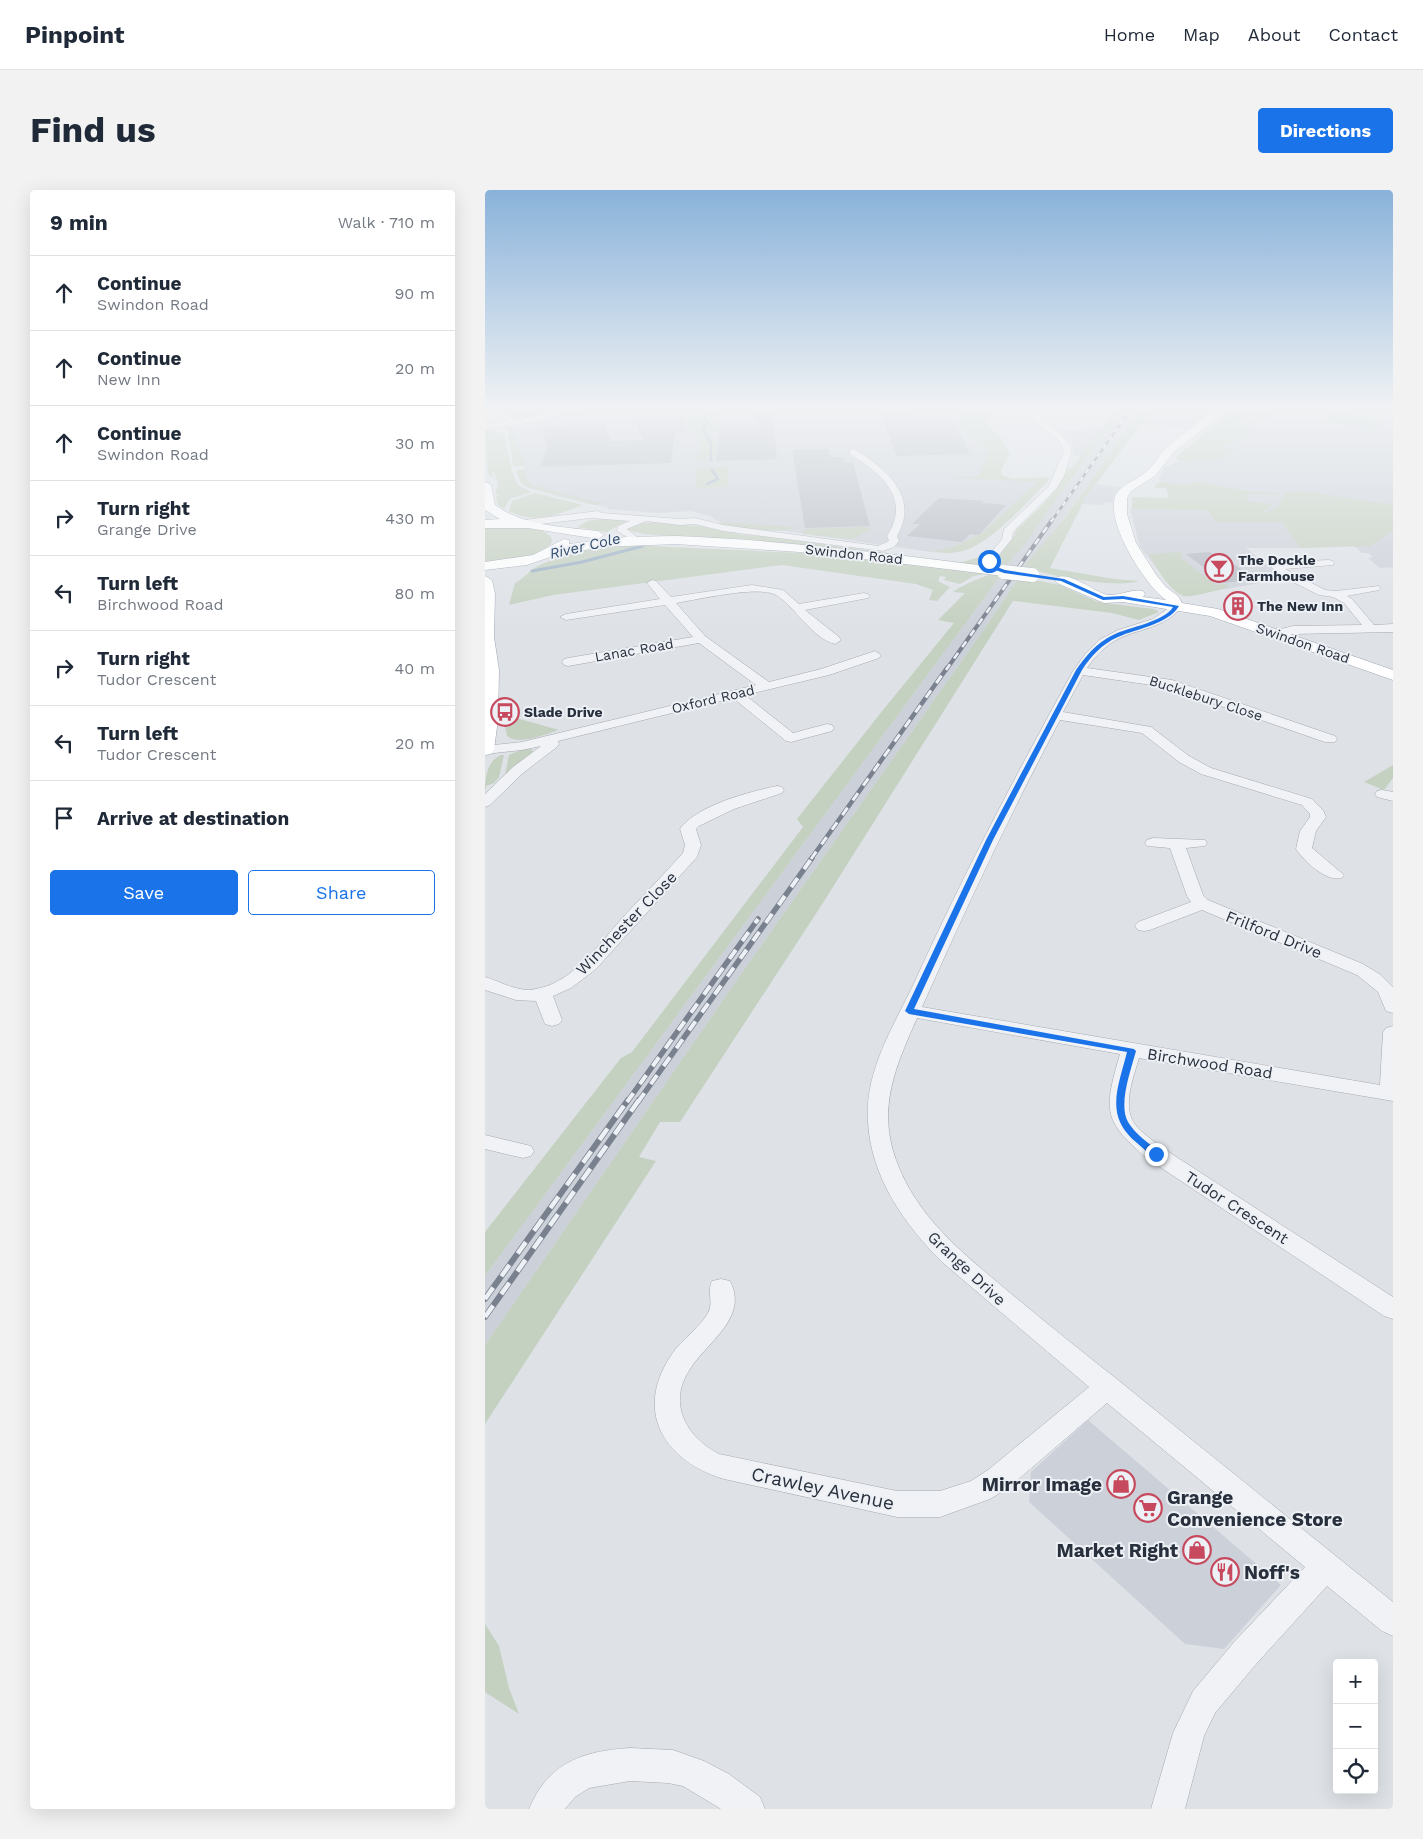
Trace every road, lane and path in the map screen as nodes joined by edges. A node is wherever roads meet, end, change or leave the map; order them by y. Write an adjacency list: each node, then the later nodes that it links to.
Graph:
1 (889, 481): 12 (street)
2 (1058, 481): 10 (street)
3 (1141, 481): 21 (main road)
4 (485, 485): 8 (main road)
5 (587, 514): 6 (street); 7 (street); 8 (street); 11 (street)
6 (676, 518): 7 (street); 14 (street)
7 (653, 519): 13 (street)
8 (522, 523): 9 (main road); 11 (main road, Swindon Road)
9 (485, 524)
10 (1008, 530): 19 (street)
11 (560, 531): 13 (main road, Swindon Road); 15 (main road)
12 (892, 536): 14 (street); 14 (street)
13 (638, 538): 15 (main road, Swindon Road); 19 (main road, Swindon Road)
14 (862, 546)
15 (552, 552): 16 (main road, Swindon Road)
16 (533, 559): 18 (main road); 23 (main road)
17 (1329, 563): 26 (street)
18 (485, 566)
19 (1004, 572): 20 (main road, Swindon Road, bridge)
20 (1046, 577): 25 (main road, Swindon Road); 25 (main road, Swindon Road)
21 (1153, 580): 25 (main road); 29 (main road)
22 (652, 583): 28 (street)
23 (487, 587): 47 (main road)
24 (1375, 588): 26 (street)
25 (1120, 593): 29 (main road, Swindon Road)
26 (1336, 594): 33 (street)
27 (865, 596): 30 (street)
28 (668, 601): 30 (street); 31 (street); 35 (street)
29 (1176, 606): 34 (main road, Swindon Road); 39 (street, Grange Drive)
30 (796, 608): 36 (street)
31 (566, 617)
32 (1393, 628): 33 (street)
33 (1371, 629): 34 (street)
34 (1277, 634): 40 (main road, Swindon Road)
35 (701, 639): 38 (street, Lanac Road); 41 (street)
36 (835, 640)
37 (875, 654): 41 (street, Oxford Road)
38 (568, 664)
39 (1079, 670): 43 (street, Grange Drive); 46 (street, Bucklebury Close)
40 (1393, 675)
41 (766, 686): 42 (street, Oxford Road)
42 (734, 693): 44 (street); 45 (street, Oxford Road)
43 (1055, 715): 53 (street); 59 (street, Grange Drive)
44 (827, 728)
45 (549, 739): 47 (street, Oxford Road); 49 (street)
46 (1330, 739)
47 (485, 750)
48 (777, 790): 57 (street, Winchester Close)
49 (485, 802)
50 (1153, 843): 51 (street)
51 (1176, 843): 52 (street); 54 (street)
52 (1199, 843)
53 (1336, 874)
54 (1202, 904): 55 (street); 58 (street, Frilford Drive)
55 (1144, 926)
56 (485, 983): 57 (street, Winchester Close)
57 (543, 993): 60 (street)
58 (1393, 1007)
59 (909, 1011): 62 (street, Birchwood Road); 68 (street, Grange Drive)
60 (551, 1020)
61 (1393, 1032): 63 (street)
62 (1131, 1051): 63 (street, Birchwood Road); 67 (street, Tudor Crescent)
63 (1391, 1093)
64 (485, 1142): 65 (street)
65 (523, 1151)
66 (721, 1288): 68 (street, Crawley Avenue)
67 (1393, 1309)
68 (1108, 1387): 69 (street, Grange Drive)
69 (1325, 1567): 70 (street, Grange Drive); 73 (street)
70 (1393, 1622)
71 (546, 1809): 72 (street)
72 (748, 1809)
73 (1168, 1809)

